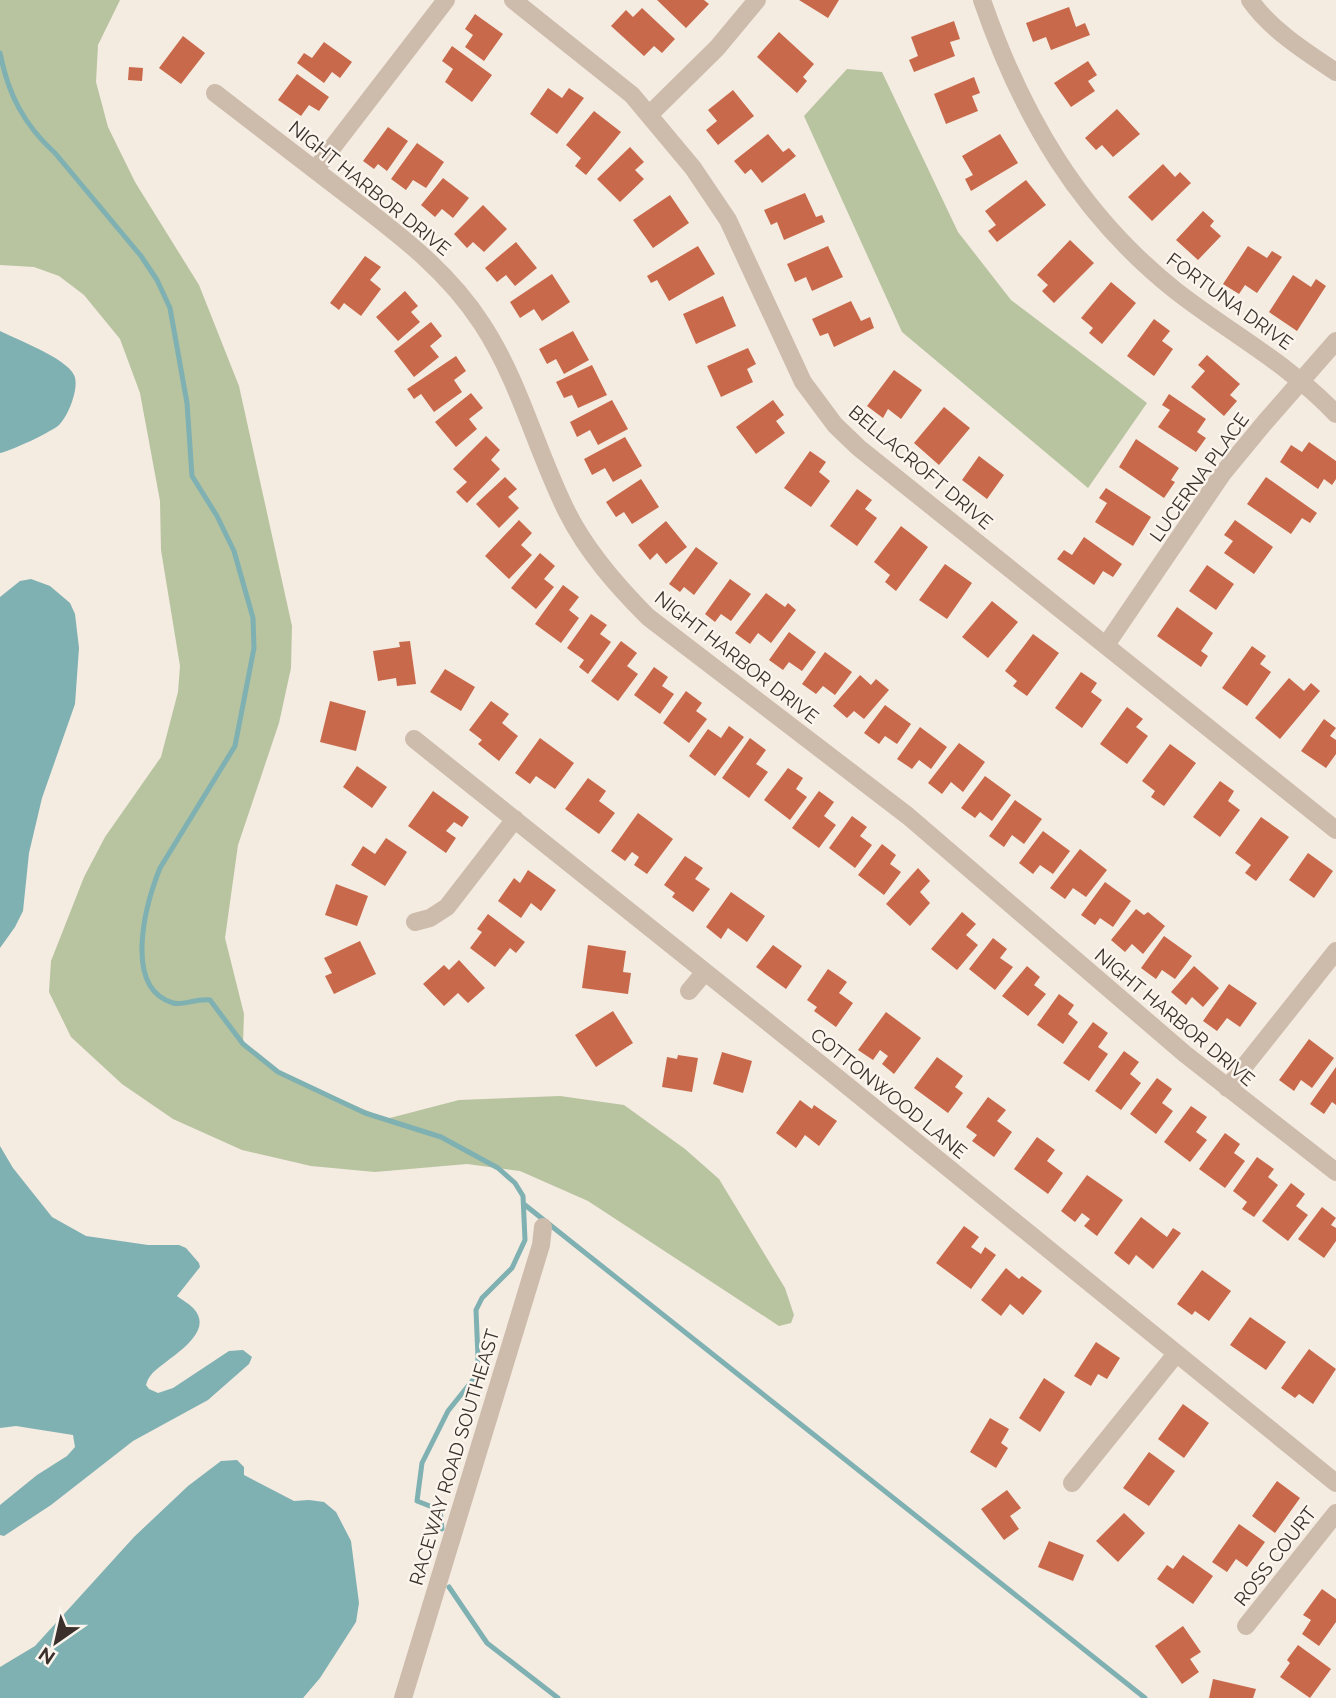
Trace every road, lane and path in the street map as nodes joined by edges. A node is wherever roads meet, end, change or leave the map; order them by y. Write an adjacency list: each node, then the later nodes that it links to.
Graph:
1 (446, 0): 9 (street)
2 (513, 0): 8 (street, BELLACROFT DRIVE)
3 (757, 0): 8 (street)
4 (982, 0): 11 (street, FORTUNA DRIVE)
5 (1250, 0): 6 (street)
6 (1336, 72)
7 (215, 93): 9 (street, NIGHT HARBOR DRIVE)
8 (650, 114): 13 (street, BELLACROFT DRIVE)
9 (316, 170): 21 (street, NIGHT HARBOR DRIVE)
10 (1336, 341): 11 (street, LUCERNA PLACE)
11 (1302, 380): 12 (street, FORTUNA DRIVE); 13 (street, LUCERNA PLACE)
12 (1336, 414)
13 (1106, 645): 16 (street, BELLACROFT DRIVE)
14 (414, 739): 15 (street, COTTONWOOD LANE)
15 (516, 819): 17 (street); 19 (street, COTTONWOOD LANE)
16 (1336, 830)
17 (415, 922)
18 (1336, 951): 21 (street)
19 (704, 973): 20 (street); 24 (street, COTTONWOOD LANE)
20 (689, 991)
21 (1227, 1088): 22 (street, NIGHT HARBOR DRIVE)
22 (1336, 1172)
23 (543, 1227): 29 (street, RACEWAY ROAD SOUTHEAST)
24 (1176, 1354): 25 (street); 26 (street, COTTONWOOD LANE)
25 (1072, 1483)
26 (1336, 1483)
27 (1336, 1513): 28 (street, ROSS COURT)
28 (1247, 1626)
29 (403, 1698)

